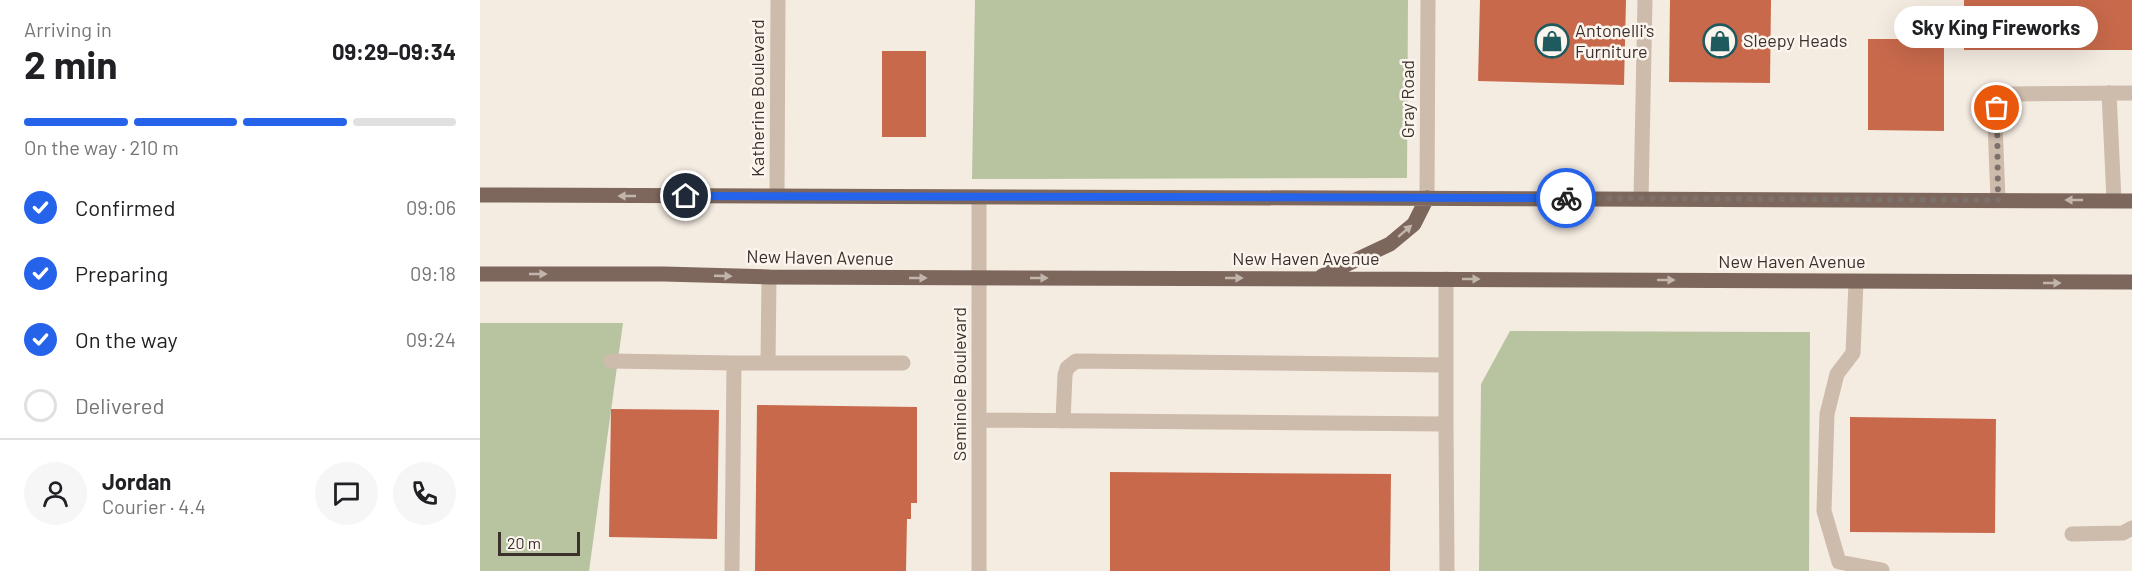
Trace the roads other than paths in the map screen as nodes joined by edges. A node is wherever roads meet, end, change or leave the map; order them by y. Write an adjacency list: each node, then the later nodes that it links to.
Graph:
1 (778, 0): 7 (street, Katherine Boulevard)
2 (1428, 0): 9 (street, Gray Road)
3 (1645, 0): 10 (street)
4 (2109, 93): 5 (street); 11 (street); 12 (street)
5 (2132, 93)
6 (480, 195): 7 (main road, one-way to 6)
7 (777, 196): 8 (main road)
8 (979, 197): 9 (main road); 17 (street, Seminole Boulevard)
9 (1427, 198): 10 (main road); 18 (main road, one-way to 9)
10 (1641, 199): 11 (main road)
11 (1998, 200): 12 (main road, one-way to 11)
12 (2114, 200): 13 (main road)
13 (2132, 201)
14 (480, 274): 16 (main road, New Haven Avenue, one-way to 16)
15 (2132, 274): 22 (main road)
16 (769, 278): 17 (main road, New Haven Avenue, one-way to 17); 25 (street)
17 (980, 278): 18 (main road, New Haven Avenue, one-way to 18); 28 (street, Seminole Boulevard)
18 (1317, 278): 19 (main road, New Haven Avenue)
19 (1446, 279): 20 (main road, New Haven Avenue, one-way to 20); 27 (street)
20 (1856, 282): 22 (main road, New Haven Avenue, one-way to 22); 33 (street)
21 (2132, 282): 22 (main road, New Haven Avenue)
22 (2107, 283)
23 (611, 361): 24 (street)
24 (734, 363): 25 (street); 34 (street)
25 (768, 363): 26 (street)
26 (903, 363)
27 (1446, 365): 29 (street); 30 (street)
28 (980, 420): 29 (street); 35 (street, Seminole Boulevard)
29 (1063, 421): 30 (street)
30 (1446, 424): 36 (street)
31 (2132, 528): 32 (street)
32 (2072, 534)
33 (1882, 570)
34 (732, 571)
35 (979, 571)
36 (1446, 571)

